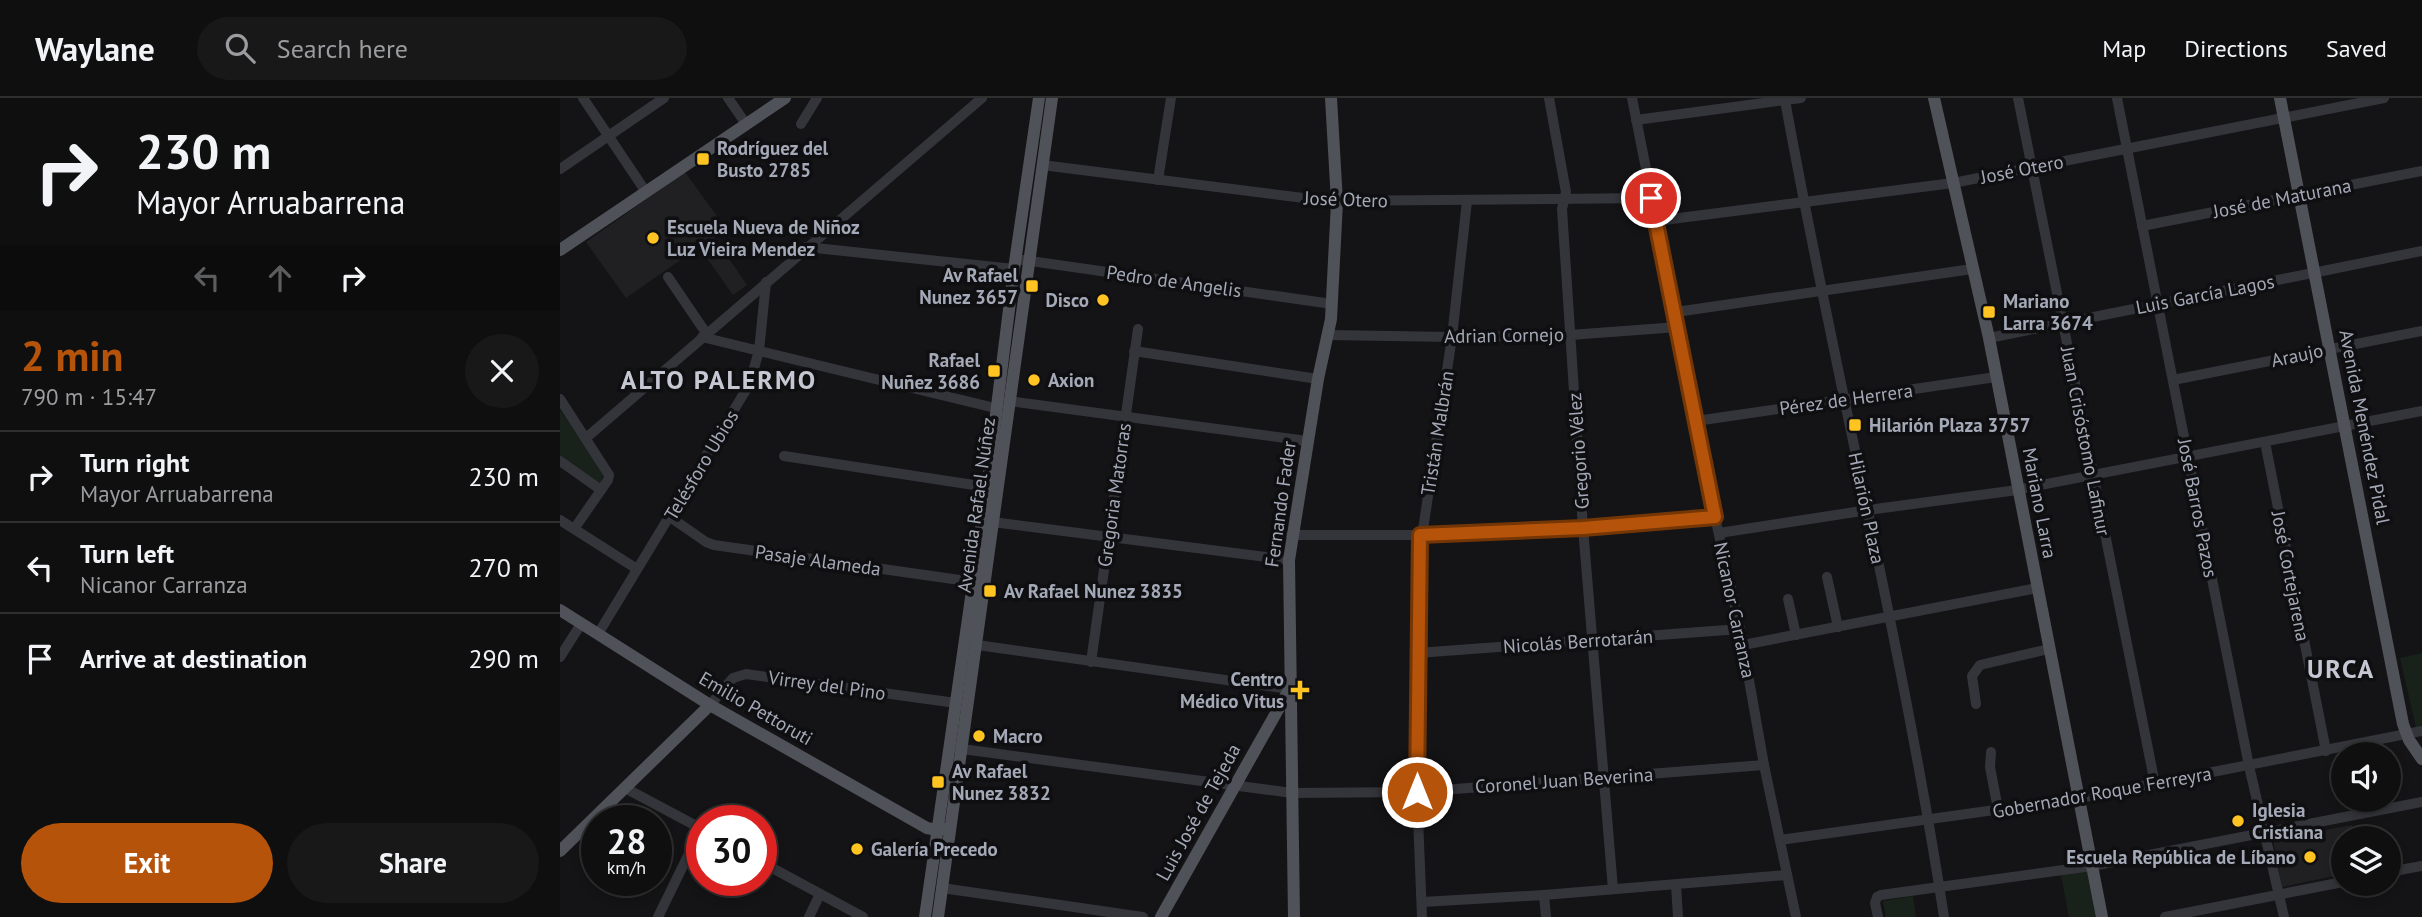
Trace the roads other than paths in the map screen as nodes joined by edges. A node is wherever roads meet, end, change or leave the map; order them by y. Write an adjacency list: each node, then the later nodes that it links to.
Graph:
1 (583, 98): 25 (street)
2 (664, 98): 25 (street)
3 (728, 98): 23 (street)
4 (785, 98): 23 (main road)
5 (817, 98): 24 (street)
6 (982, 98): 42 (street)
7 (1039, 98): 45 (main road, Avenida Rafael Núñez)
8 (1052, 98): 27 (main road, Avenida Rafael Núñez)
9 (1171, 98): 31 (street)
10 (1331, 98): 38 (main road, Fernando Fader)
11 (1549, 98): 37 (street, Gregorio Vélez)
12 (1632, 98): 22 (street, Nicanor Carranza)
13 (1801, 98): 19 (street)
14 (1934, 98): 32 (main road, Mariano Larra)
15 (2018, 98): 28 (street, Juan Crisóstomo Lafinur)
16 (2117, 98): 26 (street, José Barros Pazos)
17 (2280, 98): 21 (main road, Avenida Menéndez Pidal)
18 (2384, 98): 20 (street, José Otero)
19 (1785, 100): 22 (street); 39 (street, Hilarión Plaza)
20 (2365, 100): 21 (street, José Otero)
21 (2284, 117): 26 (street, José Otero); 34 (main road, Avenida Menéndez Pidal)
22 (1636, 121): 35 (street, Nicanor Carranza)
23 (746, 124): 33 (main road)
24 (801, 124)
25 (608, 136): 29 (street); 33 (street)
26 (2126, 148): 28 (street, José Otero); 41 (street, José Barros Pazos)
27 (1042, 166): 31 (street, José Otero); 45 (main road, Avenida Rafael Núñez)
28 (2031, 167): 32 (street, José Otero); 54 (street, Juan Crisóstomo Lafinur)
29 (560, 169)
30 (2422, 171): 34 (street, José de Maturana)
31 (1158, 180): 38 (street, José Otero)
32 (1953, 183): 39 (street, José Otero); 46 (main road, Mariano Larra)
33 (646, 192): 43 (main road)
34 (2299, 195): 41 (street, José de Maturana); 47 (main road, Avenida Menéndez Pidal)
35 (1651, 198): 37 (street, José Otero); 40 (street, Nicanor Carranza)
36 (1467, 201): 37 (street, José Otero); 38 (street, José Otero); 61 (street, Tristán Malbrán)
37 (1564, 201): 60 (street, Gregorio Vélez)
38 (1337, 202): 52 (main road, Fernando Fader)
39 (1803, 203): 40 (street, José Otero); 50 (street, Hilarión Plaza)
40 (1656, 221): 53 (street, Nicanor Carranza)
41 (2142, 226): 51 (street, José Barros Pazos)
42 (806, 247): 45 (street, Pedro de Angelis); 49 (street)
43 (560, 250)
44 (2422, 251): 47 (street, Luis García Lagos)
45 (1019, 263): 52 (street, Pedro de Angelis); 71 (main road, Avenida Rafael Núñez); 72 (main road, Avenida Rafael Núñez)
46 (1972, 269): 50 (street); 62 (main road, Mariano Larra)
47 (2314, 272): 51 (street, Luis García Lagos); 63 (main road, Avenida Menéndez Pidal)
48 (668, 277): 58 (street)
49 (766, 282): 58 (street); 64 (street, Telésforo Ubios)
50 (1822, 292): 53 (street); 69 (street, Hilarión Plaza)
51 (2157, 303): 54 (street, Luis García Lagos); 68 (street, José Barros Pazos)
52 (1332, 304): 59 (main road, Fernando Fader)
53 (1676, 312): 55 (street, Nicanor Carranza)
54 (2063, 323): 62 (street, Luis García Lagos); 83 (street, Juan Crisóstomo Lafinur)
55 (1678, 327): 60 (street, Adrian Cornejo); 75 (street, Nicanor Carranza)
56 (1138, 329): 65 (street, Gregoria Matorras)
57 (2422, 331): 63 (street, Araujo)
58 (704, 335): 64 (street); 77 (street)
59 (1328, 335): 61 (street, Adrian Cornejo); 67 (main road, Fernando Fader)
60 (1570, 335): 61 (street, Adrian Cornejo); 92 (street, Gregorio Vélez)
61 (1452, 337): 96 (street, Tristán Malbrán)
62 (1989, 338): 66 (main road, Mariano Larra)
63 (2330, 348): 68 (street, Araujo); 76 (main road, Avenida Menéndez Pidal)
64 (759, 351): 72 (street); 88 (street, Telésforo Ubios)
65 (1134, 351): 67 (street); 74 (street, Gregoria Matorras)
66 (1997, 377): 69 (street, Pérez de Herrera); 86 (main road, Mariano Larra)
67 (1318, 379): 78 (main road, Fernando Fader)
68 (2173, 380): 81 (street, José Barros Pazos)
69 (1844, 398): 75 (street, Pérez de Herrera); 87 (street, Hilarión Plaza)
70 (560, 400): 77 (street)
71 (1009, 401): 74 (street); 91 (main road, Avenida Rafael Núñez)
72 (995, 408): 84 (main road, Avenida Rafael Núñez)
73 (2422, 411): 76 (street)
74 (1125, 415): 78 (street); 97 (street, Gregoria Matorras)
75 (1696, 421): 89 (street, Nicanor Carranza)
76 (2345, 426): 79 (street); 123 (main road, Avenida Menéndez Pidal)
77 (586, 438): 85 (street)
78 (1307, 441): 95 (main road, Fernando Fader)
79 (2265, 442): 81 (street); 126 (street, José Cortejarena)
80 (784, 456): 84 (street)
81 (2188, 456): 83 (street); 130 (street, José Barros Pazos)
82 (560, 461): 85 (street)
83 (2093, 475): 86 (street); 132 (street, Juan Crisóstomo Lafinur)
84 (987, 487): 101 (main road, Avenida Rafael Núñez)
85 (601, 490): 93 (street)
86 (2019, 490): 87 (street); 102 (main road, Mariano Larra)
87 (1868, 510): 94 (street); 105 (street, Hilarión Plaza)
88 (670, 517): 99 (street, Telésforo Ubios); 101 (street, Pasaje Alameda)
89 (1715, 517): 92 (street); 94 (street, Nicanor Carranza)
90 (560, 520): 93 (street)
91 (992, 522): 97 (street); 112 (main road, Avenida Rafael Núñez)
92 (1583, 528): 96 (street); 111 (street, Gregorio Vélez)
93 (574, 529): 99 (street)
94 (1719, 533): 108 (street, Nicanor Carranza)
95 (1291, 535): 96 (street); 98 (main road, Fernando Fader)
96 (1420, 535): 115 (street, Tristán Malbrán)
97 (1108, 538): 98 (street); 117 (street, Gregoria Matorras)
98 (1289, 560): 118 (main road, Fernando Fader)
99 (637, 569): 109 (street, Telésforo Ubios)
100 (1827, 577): 107 (street)
101 (974, 582): 119 (main road, Avenida Rafael Núñez)
102 (2037, 588): 105 (street); 114 (main road, Mariano Larra)
103 (1788, 599): 110 (street)
104 (560, 610): 106 (main road, Emilio Pettoruti)
105 (1889, 617): 107 (street); 141 (street, Hilarión Plaza)
106 (581, 624): 109 (main road, Emilio Pettoruti); 116 (street)
107 (1838, 627): 110 (street)
108 (1740, 629): 111 (street, Nicolás Berrotarán); 113 (street, Nicanor Carranza)
109 (598, 634): 121 (main road, Emilio Pettoruti)
110 (1796, 635): 113 (street)
111 (1592, 640): 115 (street, Nicolás Berrotarán); 131 (street, Gregorio Vélez)
112 (977, 645): 117 (street); 125 (main road, Avenida Rafael Núñez)
113 (1743, 645): 129 (street, Nicanor Carranza)
114 (2049, 649): 120 (street); 137 (main road, Mariano Larra)
115 (1417, 653): 135 (street, Tristán Malbrán)
116 (560, 657)
117 (1091, 662): 118 (street)
118 (1290, 690): 133 (main road, Luis José de Tejeda); 136 (main road, Fernando Fader)
119 (956, 704): 121 (street, Virrey del Pino); 124 (main road, Avenida Rafael Núñez)
120 (1976, 704)
121 (710, 705): 134 (main road); 143 (main road, Emilio Pettoruti)
122 (2422, 731): 123 (street, Gobernador Roque Ferreyra)
123 (2406, 734): 126 (street, Gobernador Roque Ferreyra); 128 (main road, Avenida Menéndez Pidal)
124 (952, 737): 125 (street); 143 (main road, Avenida Rafael Núñez)
125 (962, 749): 133 (street, Coronel Juan Beverina); 142 (main road, Avenida Rafael Núñez)
126 (2326, 751): 130 (street, Gobernador Roque Ferreyra)
127 (1991, 752): 139 (street)
128 (2422, 759)
129 (1764, 765): 131 (street, Coronel Juan Beverina); 145 (street, Nicanor Carranza)
130 (2249, 766): 132 (street, Gobernador Roque Ferreyra); 144 (street, José Barros Pazos)
131 (1602, 777): 135 (street, Coronel Juan Beverina); 157 (street, Gregorio Vélez)
132 (2155, 784): 137 (street, Gobernador Roque Ferreyra)
133 (1235, 786): 136 (street, Coronel Juan Beverina); 168 (main road, Luis José de Tejeda)
134 (625, 788): 140 (street); 146 (main road)
135 (1417, 792): 136 (street, Coronel Juan Beverina); 161 (street, Tristán Malbrán)
136 (1292, 793): 169 (main road, Fernando Fader)
137 (2080, 798): 139 (street, Gobernador Roque Ferreyra); 148 (main road, Mariano Larra)
138 (2422, 802): 144 (street)
139 (1998, 809): 141 (street, Gobernador Roque Ferreyra)
140 (686, 820)
141 (1928, 820): 145 (street, Gobernador Roque Ferreyra); 155 (street, Hilarión Plaza)
142 (951, 826): 143 (main road); 156 (main road, Avenida Rafael Núñez)
143 (937, 830): 165 (main road, Avenida Rafael Núñez)
144 (2265, 832): 148 (street); 160 (street, José Barros Pazos)
145 (1780, 840): 152 (street, Nicanor Carranza)
146 (560, 851)
147 (686, 861): 162 (street)
148 (2092, 866): 155 (street); 176 (main road, Mariano Larra)
149 (2422, 866): 150 (street)
150 (2401, 870)
151 (777, 871): 158 (street)
152 (1787, 875): 153 (street); 173 (street, Nicanor Carranza)
153 (1675, 885): 157 (street); 172 (street)
154 (2331, 885): 160 (street)
155 (1940, 887): 174 (street); 175 (street, Hilarión Plaza)
156 (942, 888): 166 (main road, Avenida Rafael Núñez); 167 (street)
157 (1612, 888): 159 (street)
158 (820, 894): 163 (street); 164 (street)
159 (1544, 895): 161 (street); 171 (street)
160 (2279, 896): 177 (street); 178 (street, José Barros Pazos)
161 (1422, 902): 170 (street, Tristán Malbrán)
162 (658, 917)
163 (809, 917)
164 (863, 917)
165 (925, 917)
166 (938, 917)
167 (1143, 917)
168 (1161, 917)
169 (1294, 917)
170 (1422, 917)
171 (1546, 917)
172 (1678, 917)
173 (1796, 917)
174 (1878, 917)
175 (1944, 917)
176 (2102, 917)
177 (2165, 917)
178 (2284, 917)

